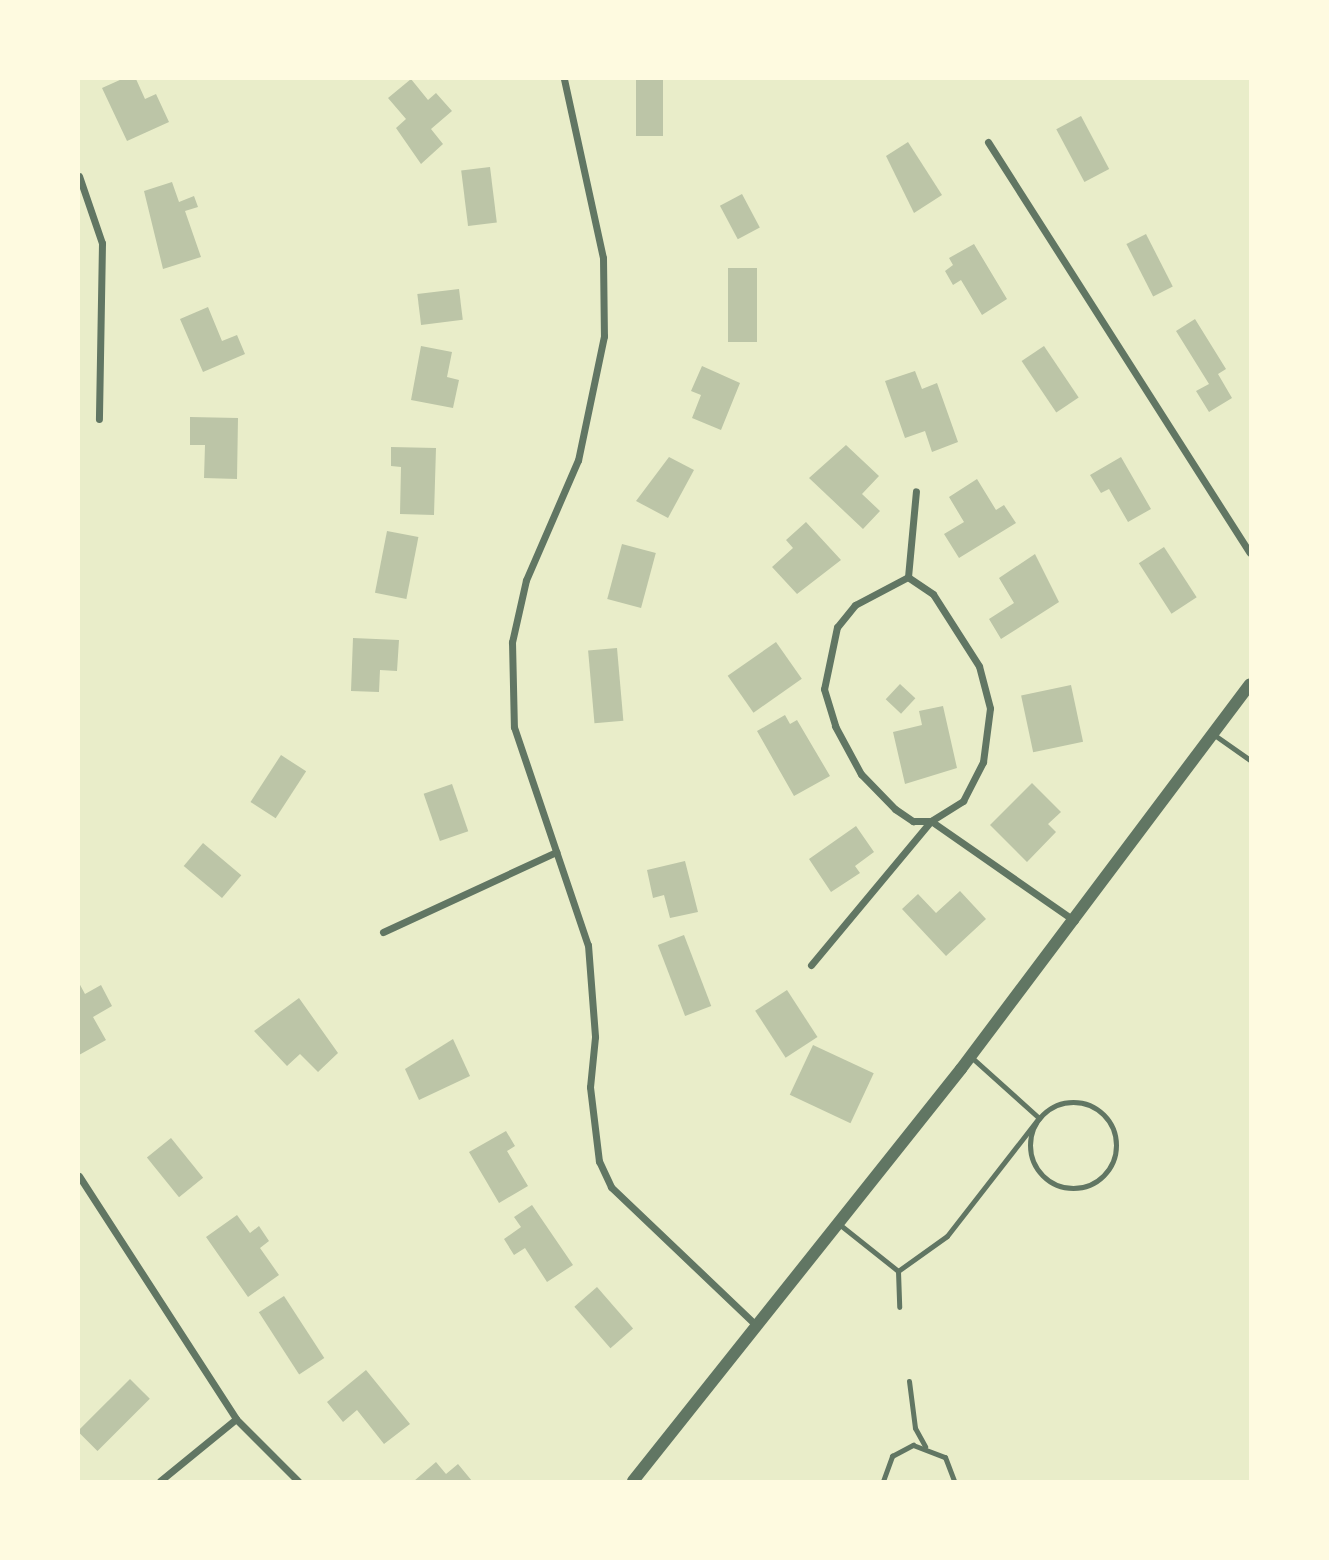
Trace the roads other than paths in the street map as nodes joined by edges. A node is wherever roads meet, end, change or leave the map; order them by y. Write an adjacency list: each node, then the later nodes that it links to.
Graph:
1 (564, 79): 12 (street)
2 (988, 142): 6 (street)
3 (79, 176): 4 (street)
4 (99, 419)
5 (916, 491): 7 (street)
6 (1250, 553)
7 (908, 577): 11 (street); 11 (street)
8 (1250, 684): 9 (street)
9 (1213, 734): 10 (lane); 13 (street)
10 (1250, 760)
11 (931, 821): 13 (street); 15 (street)
12 (556, 852): 14 (street); 22 (street)
13 (1075, 921): 16 (street)
14 (383, 932)
15 (811, 965)
16 (971, 1057): 17 (lane); 19 (street)
17 (1038, 1118): 17 (lane); 20 (lane)
18 (79, 1176): 24 (street)
19 (837, 1223): 20 (lane); 22 (street)
20 (898, 1271): 21 (lane)
21 (899, 1307)
22 (755, 1325): 28 (street)
23 (909, 1381): 25 (lane)
24 (236, 1419): 26 (street); 27 (street)
25 (925, 1446): 29 (lane); 30 (lane)
26 (160, 1481)
27 (298, 1481)
28 (633, 1481)
29 (883, 1481)
30 (954, 1481)

